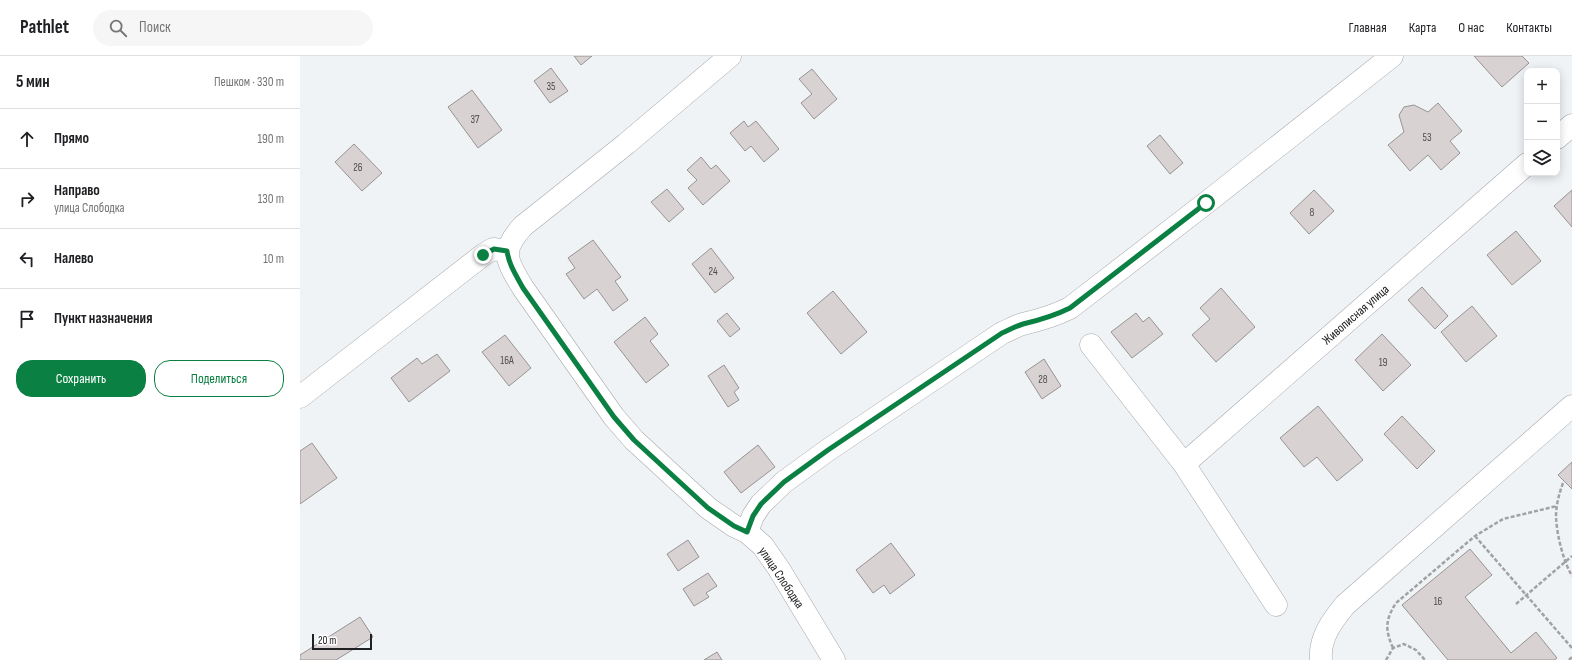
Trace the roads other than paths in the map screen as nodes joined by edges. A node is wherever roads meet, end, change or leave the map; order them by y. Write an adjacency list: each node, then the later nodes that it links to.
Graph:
1 (730, 56): 6 (street)
2 (1392, 56): 11 (street)
3 (1572, 125): 4 (street)
4 (1560, 135)
5 (1524, 167): 10 (street, Живописная улица)
6 (507, 251): 8 (street); 11 (street, улица Слободка)
7 (1091, 345): 10 (street)
8 (300, 397)
9 (1572, 406): 14 (street)
10 (1184, 464): 12 (street)
11 (747, 532): 13 (street, улица Слободка)
12 (1276, 605)
13 (834, 660)
14 (1320, 660)

